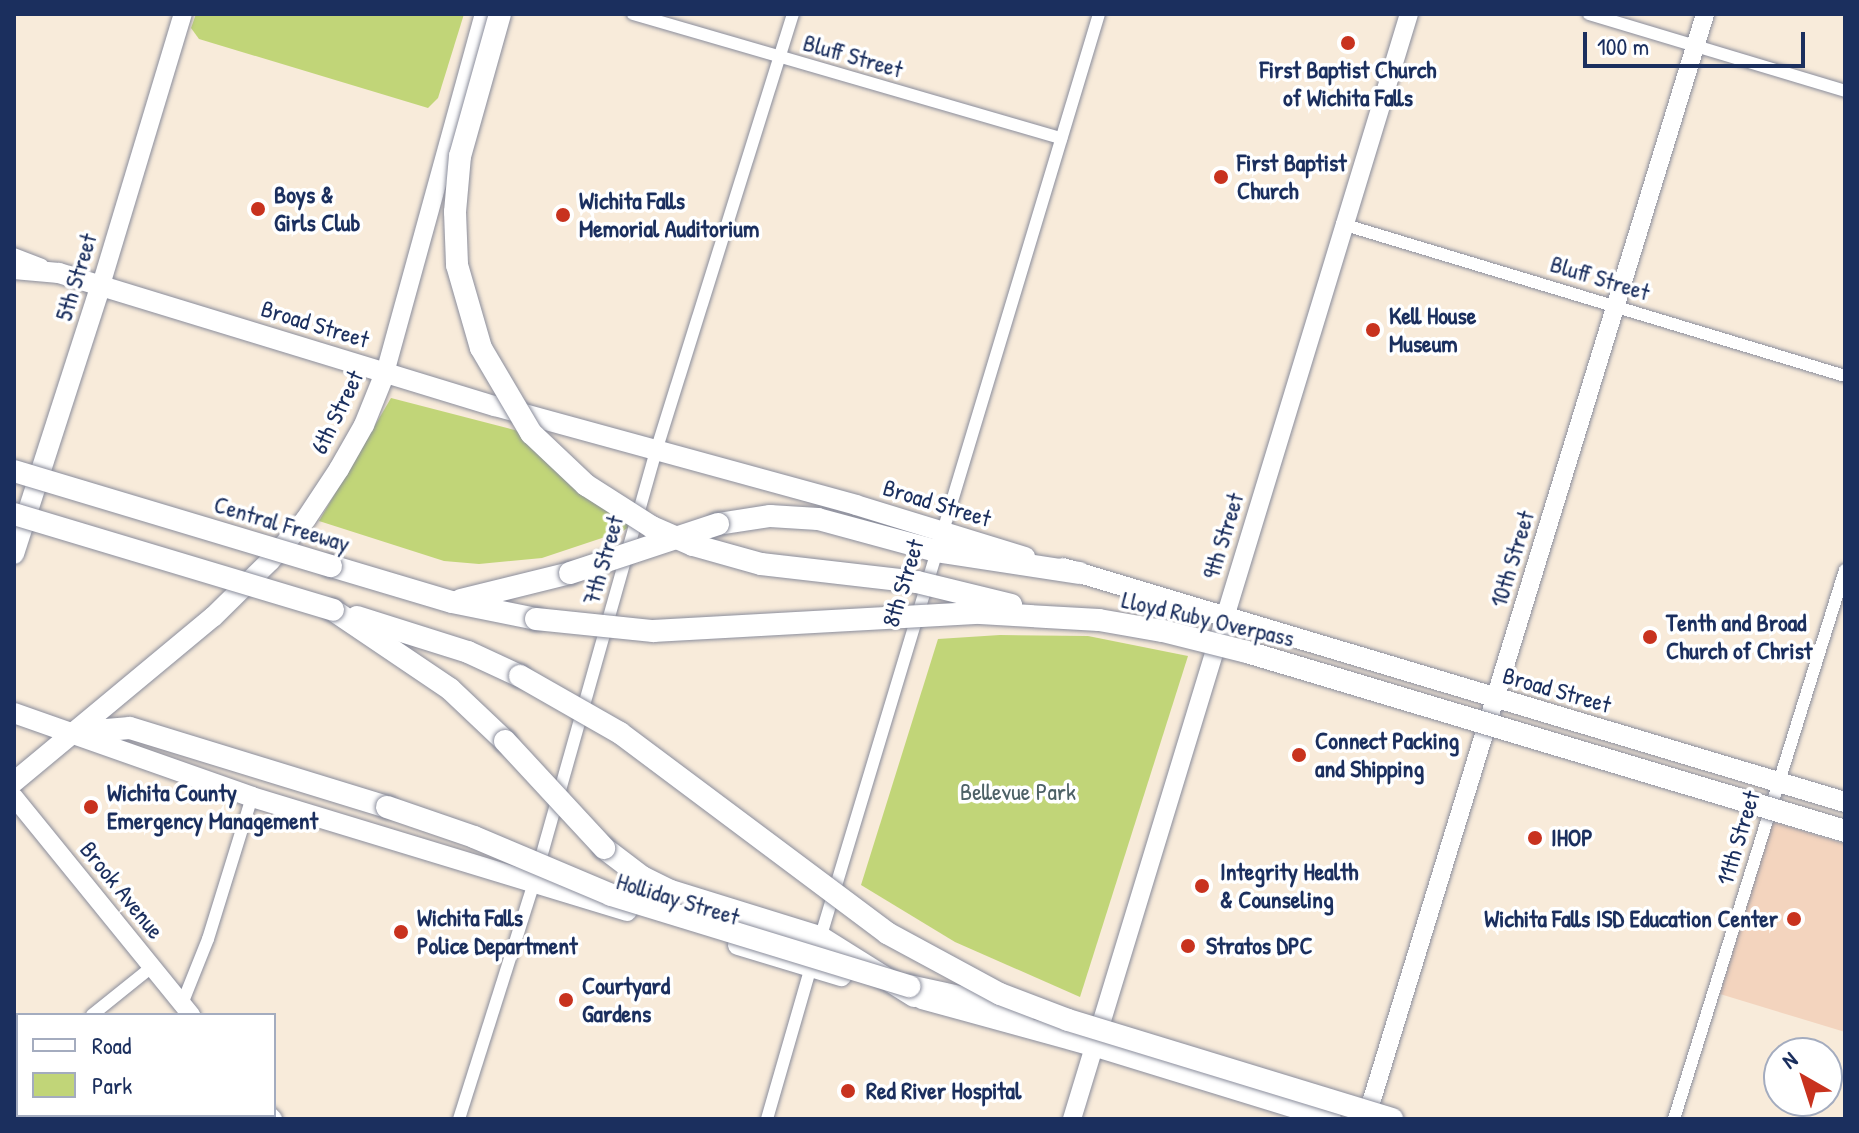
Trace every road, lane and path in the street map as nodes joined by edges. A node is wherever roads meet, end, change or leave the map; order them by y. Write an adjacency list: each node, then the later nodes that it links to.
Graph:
1 (183, 14): 18 (street, 5th Street)
2 (484, 14): 20 (street, 6th Street)
3 (500, 14): 32 (highway, bridge)
4 (633, 14): 11 (street, Bluff Street)
5 (793, 14): 11 (street, 7th Street)
6 (1099, 14): 13 (street, 8th Street)
7 (1409, 14): 14 (street, 9th Street)
8 (1589, 14): 10 (street)
9 (1705, 14): 10 (street, 10th Street)
10 (1695, 46): 12 (street); 19 (street, 10th Street)
11 (779, 57): 13 (street, Bluff Street); 22 (street, 7th Street)
12 (1845, 91)
13 (1061, 138): 25 (street, 8th Street)
14 (1342, 224): 19 (street, Bluff Street); 33 (street, 9th Street)
15 (14, 254): 17 (street, Broad Street)
16 (14, 269): 17 (main road)
17 (59, 273): 18 (main road, Broad Street)
18 (101, 285): 20 (main road, Broad Street); 26 (main road, 5th Street)
19 (1616, 306): 21 (street, Bluff Street); 35 (street, 10th Street)
20 (385, 373): 22 (main road, Broad Street); 37 (main road, 6th Street)
21 (1845, 376)
22 (656, 451): 25 (main road, Broad Street); 44 (street, 7th Street)
23 (14, 471): 30 (highway, Central Freeway, bridge)
24 (14, 514): 31 (highway, bridge)
25 (939, 542): 28 (highway); 30 (highway, bridge); 45 (street, 8th Street)
26 (14, 554)
27 (1845, 570): 29 (street, 11th Street)
28 (1079, 573): 33 (main road, Broad Street)
29 (1842, 596): 39 (street, 11th Street)
30 (452, 602): 34 (highway, Central Freeway)
31 (333, 610): 45 (highway, bridge); 51 (highway, bridge)
32 (1055, 616): 34 (highway, Lloyd Ruby Overpass, bridge); 43 (highway, Lloyd Ruby Overpass, bridge)
33 (1224, 618): 35 (main road, Broad Street); 52 (street, 9th Street)
34 (536, 619)
35 (1493, 698): 39 (main road, Broad Street); 57 (street, 10th Street)
36 (14, 713): 37 (main road, Holliday Street)
37 (71, 733): 38 (main road, 6th Street); 41 (main road, Holliday Street); 51 (highway, bridge)
38 (14, 782)
39 (1778, 782): 42 (main road, Broad Street); 59 (street, 11th Street)
40 (14, 797): 46 (street, Brook Avenue)
41 (252, 797): 44 (main road, Holliday Street); 49 (street)
42 (1845, 802)
43 (1845, 831)
44 (534, 882): 47 (main road, Holliday Street); 53 (street, 7th Street)
45 (820, 937): 47 (street, 8th Street); 48 (highway)
46 (153, 966): 49 (street, Brook Avenue); 50 (street)
47 (811, 968): 48 (main road, Holliday Street); 54 (street, 8th Street)
48 (914, 996): 52 (main road, Holliday Street)
49 (186, 1010)
50 (94, 1013)
51 (1068, 1020): 58 (highway, bridge)
52 (1093, 1046): 55 (street, 9th Street); 56 (main road, Holliday Street)
53 (459, 1119)
54 (767, 1119)
55 (1072, 1119)
56 (1331, 1119)
57 (1366, 1119)
58 (1392, 1119)
59 (1674, 1119)

